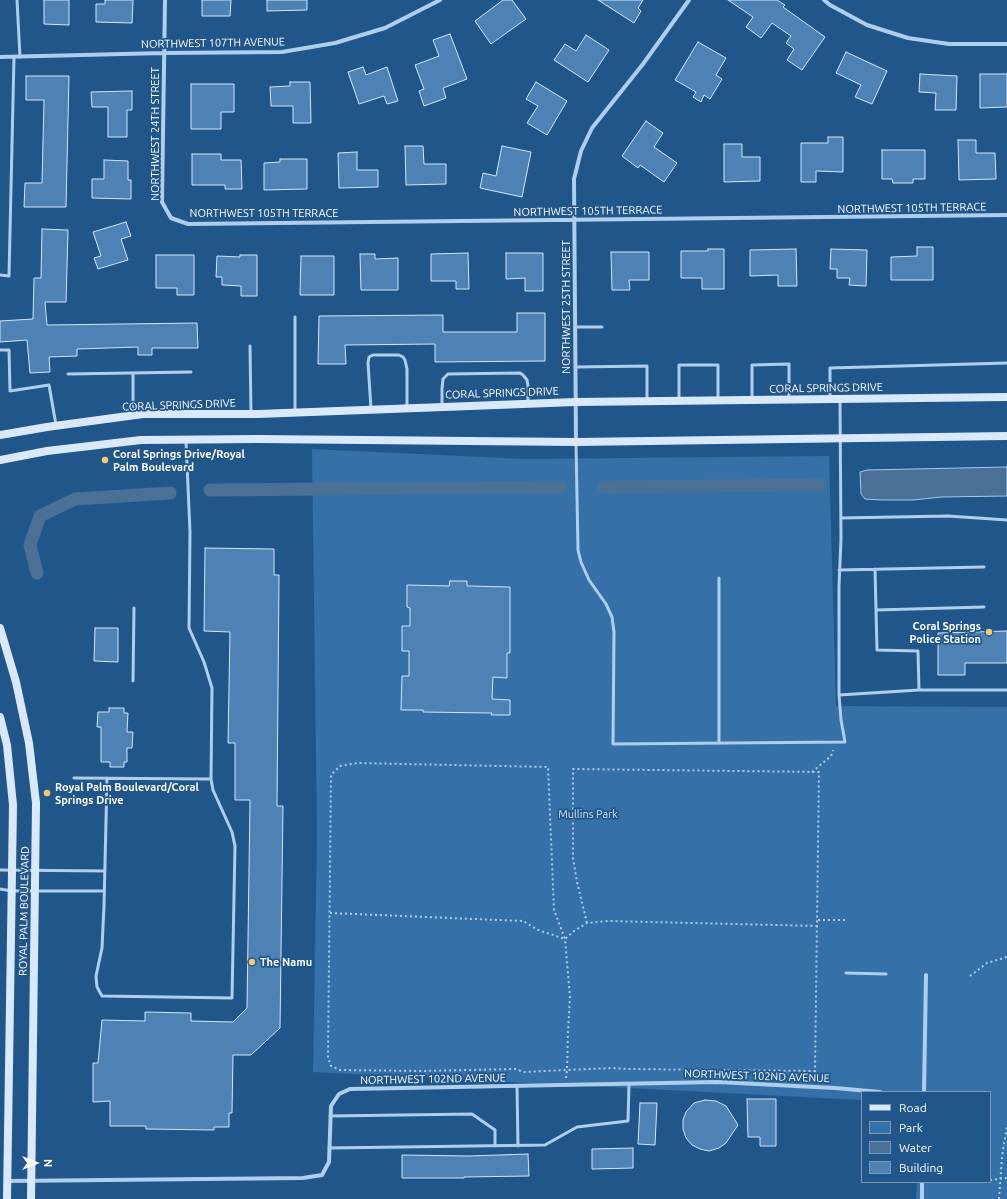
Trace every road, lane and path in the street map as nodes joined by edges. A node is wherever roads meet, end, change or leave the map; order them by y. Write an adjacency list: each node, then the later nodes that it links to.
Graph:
1 (17, 0): 10 (lane)
2 (164, 0): 7 (street, NORTHWEST 24TH STREET)
3 (440, 0): 7 (street, NORTHWEST 107TH AVENUE)
4 (689, 0): 13 (street, NORTHWEST 25TH STREET)
5 (824, 0): 6 (street)
6 (1007, 44)
7 (164, 53): 10 (street, NORTHWEST 107TH AVENUE); 12 (street, NORTHWEST 24TH STREET)
8 (0, 57): 9 (street, NORTHWEST 107TH AVENUE)
9 (14, 57): 10 (street, NORTHWEST 107TH AVENUE); 14 (lane)
10 (20, 57)
11 (1007, 215): 13 (street, NORTHWEST 105TH TERRACE)
12 (171, 218): 13 (street, NORTHWEST 105TH TERRACE)
13 (575, 221): 16 (street, NORTHWEST 25TH STREET)
14 (0, 275)
15 (295, 317): 38 (lane)
16 (576, 327): 17 (lane); 21 (street, NORTHWEST 25TH STREET)
17 (602, 327)
18 (250, 346): 39 (lane)
19 (0, 350): 41 (lane)
20 (1007, 364): 27 (lane)
21 (576, 367): 32 (lane); 33 (street, NORTHWEST 25TH STREET)
22 (191, 372): 23 (lane)
23 (133, 373): 24 (lane); 40 (lane)
24 (68, 374)
25 (1007, 397): 28 (main road, CORAL SPRINGS DRIVE)
26 (789, 399): 27 (main road, CORAL SPRINGS DRIVE); 31 (main road, CORAL SPRINGS DRIVE); 31 (lane)
27 (830, 399): 28 (main road, CORAL SPRINGS DRIVE)
28 (840, 399): 44 (lane)
29 (679, 400): 30 (main road, CORAL SPRINGS DRIVE); 30 (lane); 32 (main road, CORAL SPRINGS DRIVE)
30 (718, 400): 31 (main road, CORAL SPRINGS DRIVE)
31 (752, 400)
32 (647, 401): 33 (main road, CORAL SPRINGS DRIVE)
33 (576, 402): 34 (main road, CORAL SPRINGS DRIVE); 46 (street, NORTHWEST 25TH STREET)
34 (528, 403): 35 (main road, CORAL SPRINGS DRIVE); 35 (lane)
35 (442, 407): 36 (main road, CORAL SPRINGS DRIVE)
36 (407, 408): 37 (main road, CORAL SPRINGS DRIVE); 37 (lane)
37 (371, 409): 38 (main road, CORAL SPRINGS DRIVE)
38 (295, 412): 39 (main road, CORAL SPRINGS DRIVE)
39 (251, 414): 40 (main road, CORAL SPRINGS DRIVE)
40 (133, 416): 41 (main road, CORAL SPRINGS DRIVE)
41 (56, 426): 42 (main road, CORAL SPRINGS DRIVE)
42 (0, 435)
43 (1007, 436): 44 (main road)
44 (840, 438): 46 (main road); 48 (lane)
45 (186, 439): 46 (main road); 47 (main road); 68 (lane)
46 (576, 442): 63 (lane)
47 (0, 460)
48 (841, 518): 49 (lane); 52 (lane)
49 (1007, 520)
50 (984, 566): 51 (lane)
51 (875, 569): 52 (lane); 56 (lane)
52 (839, 570): 61 (lane)
53 (719, 578): 63 (lane)
54 (984, 607): 56 (lane)
55 (134, 608): 58 (lane)
56 (876, 610): 59 (lane)
57 (0, 628): 70 (main road, ROYAL PALM BOULEVARD)
58 (133, 681)
59 (918, 690): 60 (lane); 61 (lane)
60 (1007, 690)
61 (839, 695): 63 (lane)
62 (0, 717): 69 (main road, ROYAL PALM BOULEVARD)
63 (719, 743)
64 (833, 750): 65 (path)
65 (812, 772): 78 (path); 80 (path)
66 (74, 778): 67 (lane)
67 (107, 778): 68 (lane); 72 (lane)
68 (211, 779): 76 (lane)
69 (12, 869): 70 (lane); 71 (lane); 74 (main road, ROYAL PALM BOULEVARD)
70 (35, 869): 72 (lane); 75 (main road, ROYAL PALM BOULEVARD)
71 (0, 870)
72 (105, 871): 76 (lane)
73 (0, 889): 74 (lane)
74 (12, 891): 75 (lane); 104 (main road, ROYAL PALM BOULEVARD)
75 (35, 891): 76 (lane); 105 (main road, ROYAL PALM BOULEVARD)
76 (104, 891)
77 (330, 913): 82 (path); 82 (path); 88 (path)
78 (818, 920): 79 (path); 81 (path)
79 (847, 920)
80 (587, 923): 81 (path); 82 (path)
81 (818, 926): 89 (path)
82 (565, 939): 88 (path)
83 (1007, 957): 87 (path)
84 (846, 973): 85 (lane)
85 (886, 974)
86 (926, 975): 95 (street)
87 (970, 976)
88 (567, 1070): 89 (path); 91 (path)
89 (815, 1071): 93 (path)
90 (629, 1084): 91 (street, NORTHWEST 102ND AVENUE); 93 (street, NORTHWEST 102ND AVENUE); 99 (lane)
91 (566, 1085): 92 (street, NORTHWEST 102ND AVENUE)
92 (518, 1086): 96 (street, NORTHWEST 102ND AVENUE); 99 (lane)
93 (824, 1087): 94 (street, NORTHWEST 102ND AVENUE)
94 (869, 1091)
95 (924, 1091)
96 (330, 1116): 98 (lane); 100 (street, NORTHWEST 102ND AVENUE)
97 (1007, 1126): 101 (path)
98 (495, 1146): 99 (lane); 100 (lane)
99 (518, 1146)
100 (329, 1148): 105 (street, NORTHWEST 102ND AVENUE)
101 (1001, 1178): 102 (path); 103 (path); 110 (path)
102 (1007, 1178)
103 (991, 1180)
104 (2, 1181): 105 (street, NORTHWEST 102ND AVENUE); 107 (main road, ROYAL PALM BOULEVARD)
105 (31, 1181): 108 (main road, ROYAL PALM BOULEVARD)
106 (922, 1183): 109 (street)
107 (7, 1199)
108 (31, 1199)
109 (922, 1199)
110 (999, 1199)

